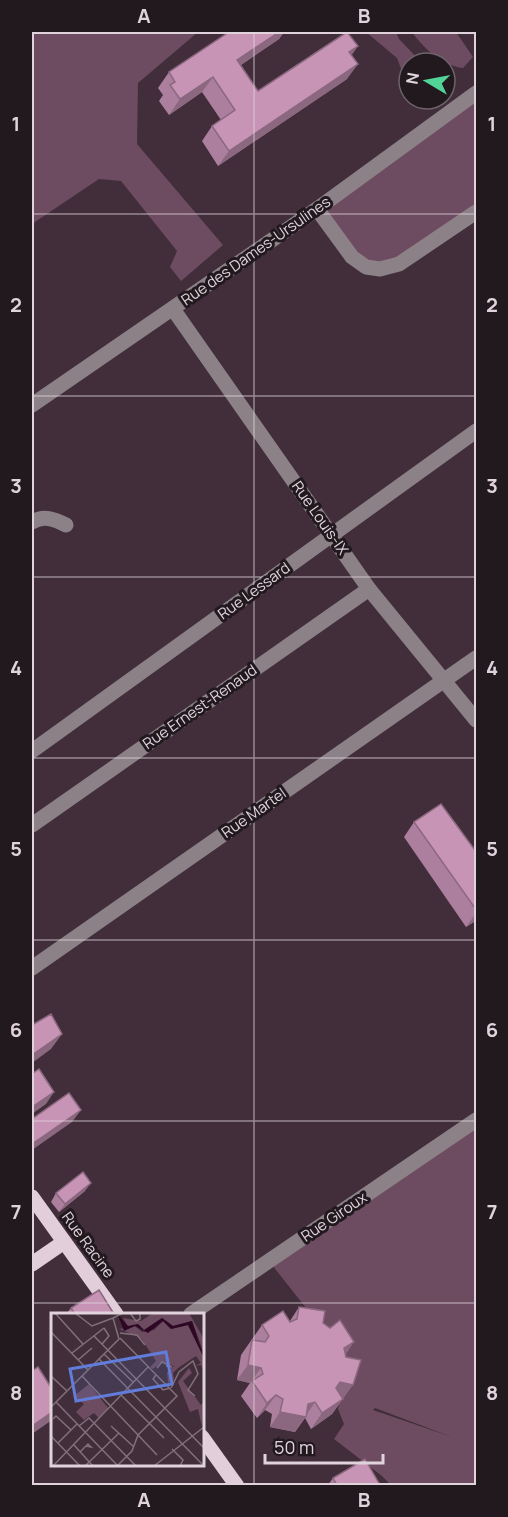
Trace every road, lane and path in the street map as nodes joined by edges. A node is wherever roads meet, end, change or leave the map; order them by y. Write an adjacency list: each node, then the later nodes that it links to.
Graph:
1 (477, 93): 2 (street, Rue des Dames-Ursulines)
2 (317, 209): 3 (street); 4 (street, Rue des Dames-Ursulines)
3 (477, 212)
4 (173, 309): 5 (street, Rue des Dames-Ursulines); 9 (street, Rue Louis-IX)
5 (32, 405)
6 (477, 431): 9 (street, Rue Lessard)
7 (32, 522): 8 (street)
8 (66, 525)
9 (332, 535): 10 (street, Rue Louis-IX); 14 (street, Rue Lessard)
10 (369, 589): 12 (street, Rue Louis-IX); 15 (street, Rue Ernest-Renaud)
11 (477, 658): 12 (street, Rue Martel)
12 (444, 680): 13 (street, Rue Louis-IX); 16 (street, Rue Martel)
13 (477, 720)
14 (32, 751)
15 (32, 825)
16 (32, 968)
17 (477, 1120): 22 (street, Rue Giroux)
18 (32, 1197): 19 (main road, Rue Racine)
19 (64, 1242): 20 (main road); 21 (main road, Rue Racine)
20 (32, 1264)
21 (115, 1313)
22 (192, 1313)
23 (204, 1440): 24 (main road)
24 (237, 1485)

